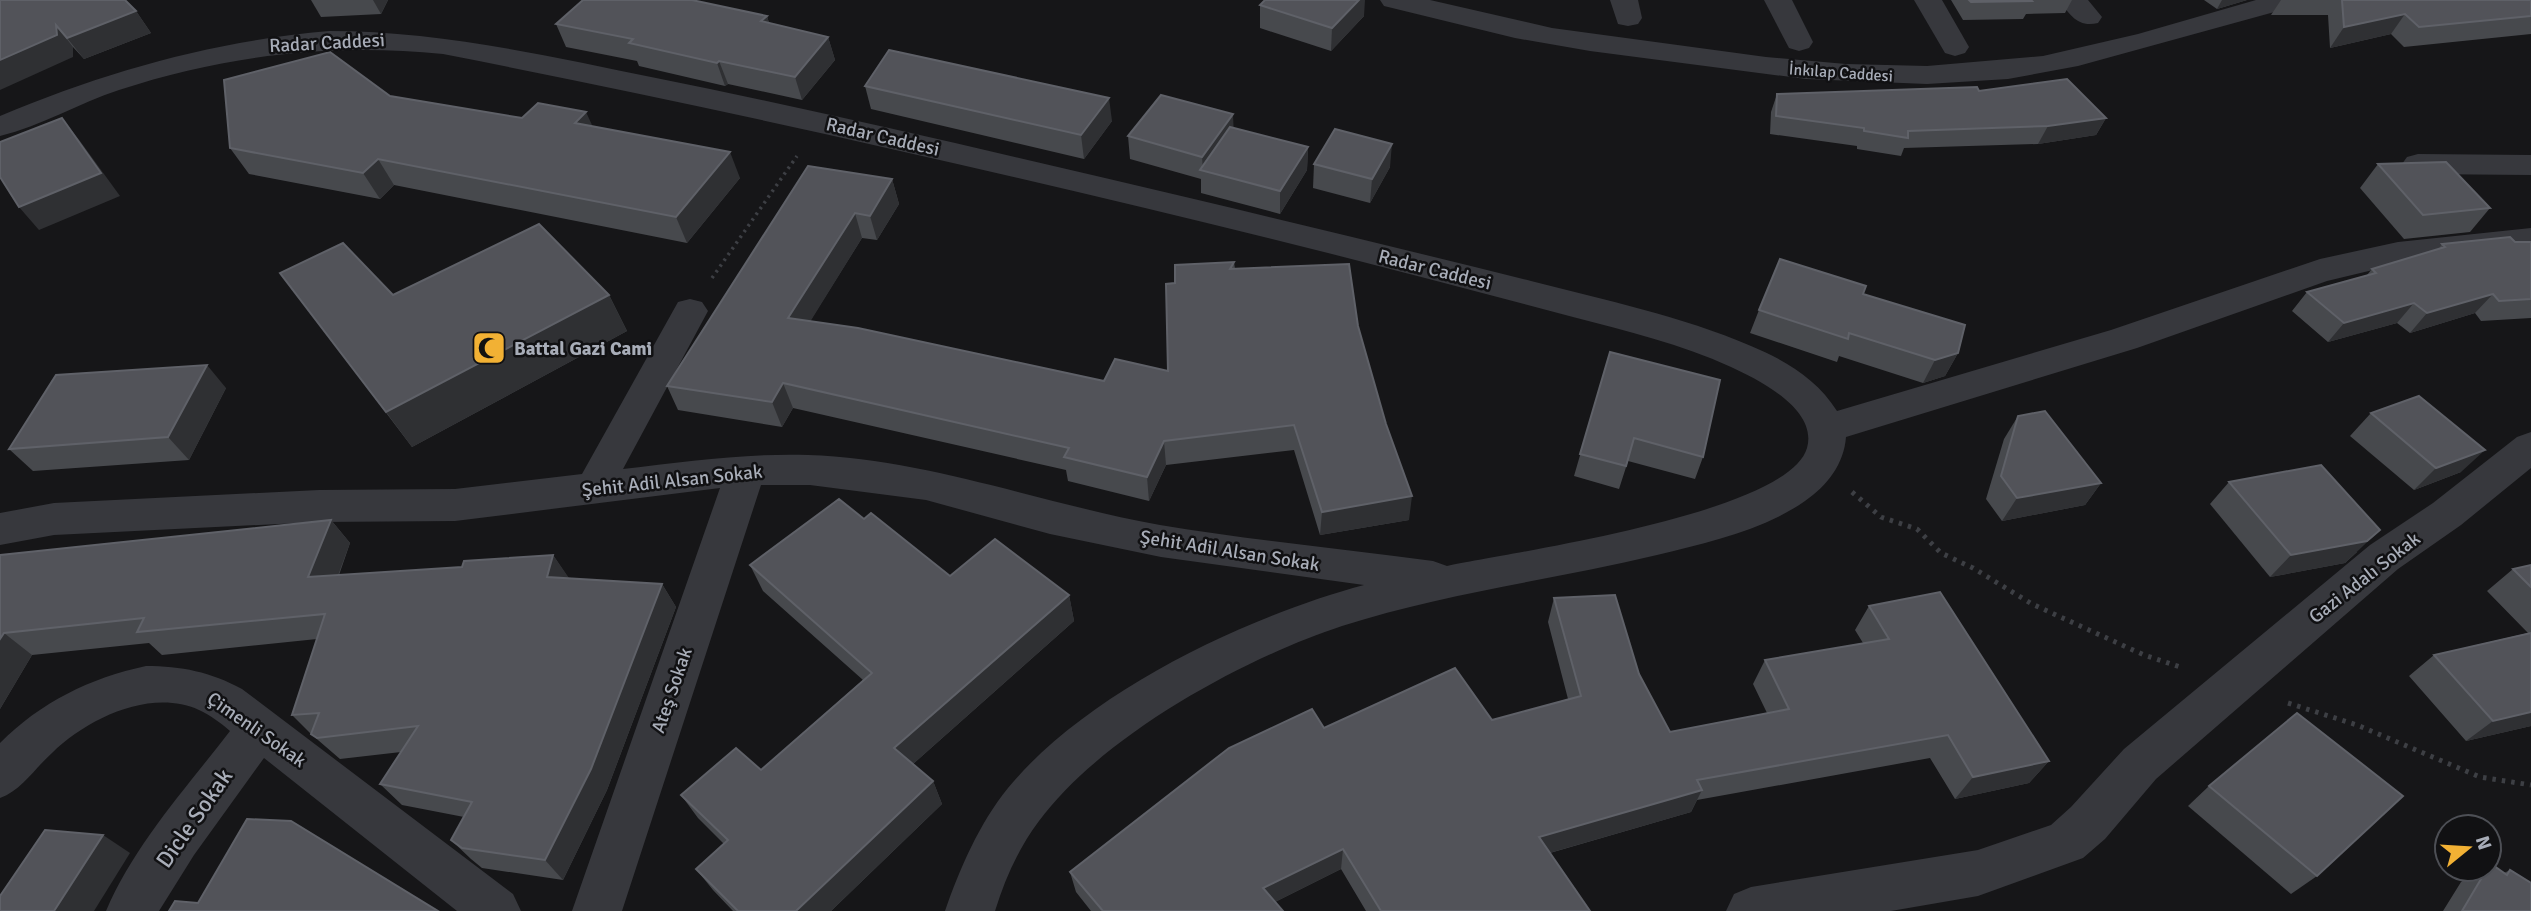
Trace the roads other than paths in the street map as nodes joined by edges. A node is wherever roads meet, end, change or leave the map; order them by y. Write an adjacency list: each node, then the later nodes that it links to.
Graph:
1 (1394, 0): 4 (street, İnkılap Caddesi)
2 (1777, 0): 5 (street)
3 (1928, 0): 6 (street)
4 (2286, 0)
5 (1799, 42)
6 (1955, 47)
7 (0, 127): 12 (street, Radar Caddesi)
8 (2418, 164): 9 (street)
9 (2531, 164)
10 (2531, 239): 12 (street)
11 (690, 311): 15 (street)
12 (1825, 444): 17 (street)
13 (2531, 447): 24 (street, Gazi Adalı Sokak)
14 (746, 470): 15 (street, Şehit Adil Alsan Sokak); 17 (street, Şehit Adil Alsan Sokak); 23 (street, Ateş Sokak)
15 (594, 488): 16 (street, Şehit Adil Alsan Sokak)
16 (0, 529)
17 (1461, 582): 20 (street)
18 (259, 728): 19 (street, Çimenli Sokak); 21 (street, Dicle Sokak); 22 (street, Çimenli Sokak)
19 (0, 777)
20 (965, 906)
21 (131, 911)
22 (496, 911)
23 (597, 911)
24 (1751, 911)

